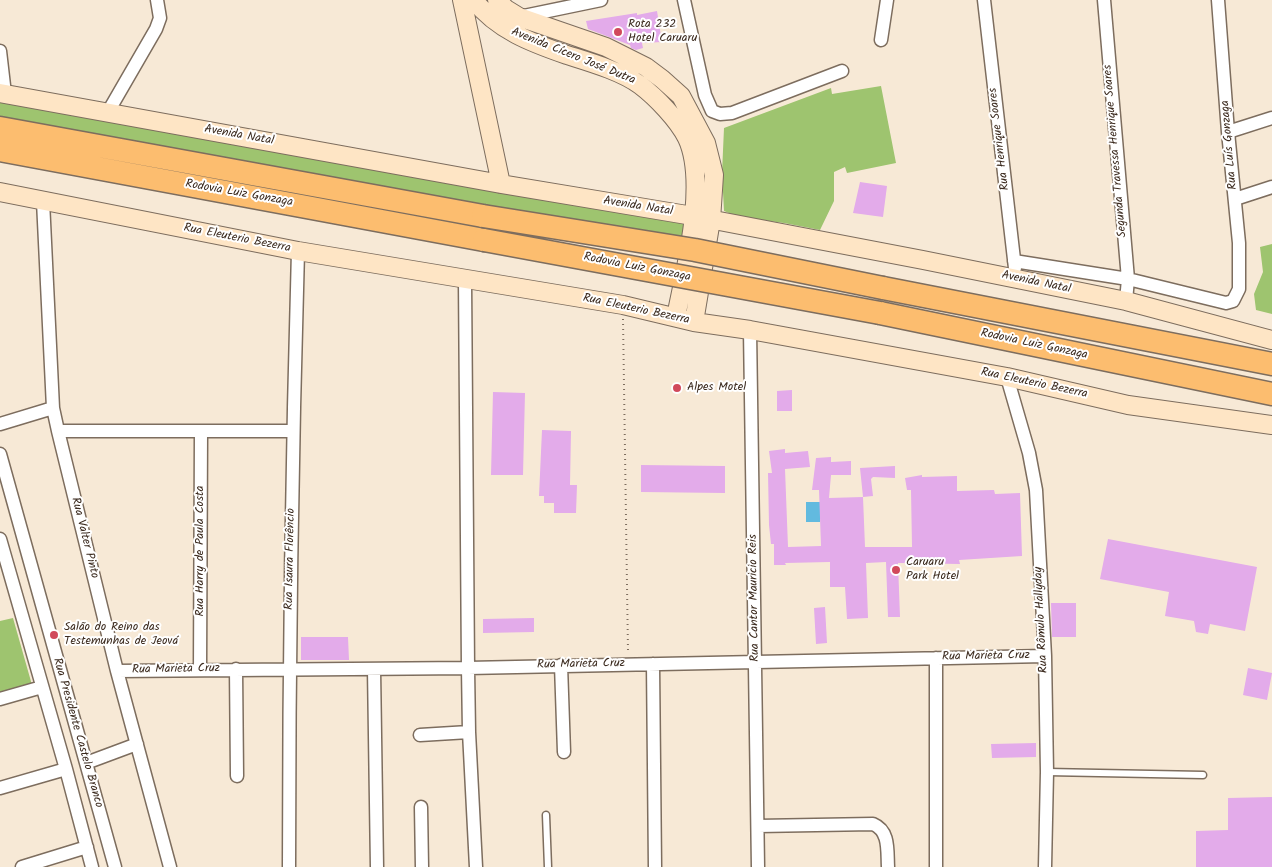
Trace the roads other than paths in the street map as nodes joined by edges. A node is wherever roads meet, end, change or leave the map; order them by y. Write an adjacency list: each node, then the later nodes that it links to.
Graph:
1 (158, 0): 16 (street)
2 (462, 0): 21 (street)
3 (474, 0): 26 (street, Avenida Cícero José Dutra)
4 (497, 0): 11 (street, Avenida Cícero José Dutra)
5 (601, 0): 11 (street)
6 (684, 0): 14 (street)
7 (887, 0): 12 (street)
8 (984, 0): 29 (street, Rua Henrique Soares)
9 (1104, 0): 30 (street, Segunda Travessa Henrique Soares)
10 (1218, 0): 19 (street, Rua Luís Gonzaga)
11 (519, 17): 27 (street, Avenida Cícero José Dutra)
12 (882, 40)
13 (0, 52): 15 (street)
14 (842, 72)
15 (3, 94): 16 (street, Avenida Natal)
16 (108, 112): 21 (street, Avenida Natal)
17 (1272, 118): 19 (street)
18 (0, 128): 37 (highway, Rodovia Luiz Gonzaga, bridge)
19 (1228, 132): 24 (street, Rua Luís Gonzaga)
20 (0, 150): 39 (highway, Rodovia Luiz Gonzaga, bridge)
21 (501, 184): 26 (street, Avenida Natal)
22 (1272, 187): 24 (street)
23 (0, 192): 25 (street, Rua Eleuterio Bezerra)
24 (1235, 199): 30 (street, Rua Luís Gonzaga)
25 (43, 201): 28 (street, Rua Eleuterio Bezerra); 40 (street, Rua Valter Pinto)
26 (692, 216): 27 (street, Avenida Natal); 33 (street, Avenida Cícero José Dutra)
27 (711, 220): 29 (street, Avenida Natal); 34 (street, Avenida Cícero José Dutra)
28 (298, 251): 31 (street, Rua Eleuterio Bezerra); 44 (street, Rua Isaura Florêncio)
29 (1015, 270): 30 (street); 32 (street, Avenida Natal)
30 (1128, 279): 32 (street, Segunda Travessa Henrique Soares)
31 (465, 280): 33 (street, Rua Eleuterio Bezerra); 53 (street)
32 (1126, 301): 36 (street, Avenida Natal)
33 (676, 317): 34 (street, Rua Eleuterio Bezerra)
34 (694, 322): 35 (street, Rua Eleuterio Bezerra)
35 (750, 330): 38 (street, Rua Eleuterio Bezerra); 50 (street, Rua Cantor Mauricio Reis)
36 (1272, 340)
37 (1272, 364)
38 (1007, 377): 42 (street, Rua Eleuterio Bezerra); 48 (street, Rua Rômulo Hallyday)
39 (1272, 394)
40 (53, 408): 41 (street); 43 (street, Rua Valter Pinto)
41 (0, 424)
42 (1272, 425)
43 (58, 431): 45 (street); 58 (street, Rua Valter Pinto)
44 (293, 431): 45 (street); 55 (street, Rua Isaura Florêncio)
45 (201, 432): 57 (street, Rua Harry de Paula Costa)
46 (0, 454): 61 (street, Rua Presidente Castelo Branco)
47 (0, 539): 59 (street, Rua Presidente Castelo Branco)
48 (1044, 656): 49 (street, Rua Marieta Cruz); 69 (street, Rua Rômulo Hallyday)
49 (936, 658): 50 (street, Rua Marieta Cruz); 89 (street)
50 (756, 662): 51 (street, Rua Marieta Cruz); 75 (street, Rua Cantor Mauricio Reis)
51 (653, 664): 52 (street, Rua Marieta Cruz); 86 (street)
52 (561, 665): 53 (street, Rua Marieta Cruz); 66 (street)
53 (468, 668): 56 (street, Rua Marieta Cruz); 63 (street)
54 (236, 669): 55 (street, Rua Marieta Cruz); 57 (street, Rua Marieta Cruz); 71 (street)
55 (289, 669): 56 (street, Rua Marieta Cruz); 81 (street, Rua Isaura Florêncio)
56 (374, 669): 82 (street)
57 (200, 670): 58 (street, Rua Marieta Cruz)
58 (117, 671): 65 (street, Rua Valter Pinto)
59 (42, 687): 60 (street); 62 (street, Rua Presidente Castelo Branco)
60 (0, 698)
61 (75, 724): 62 (street); 67 (street, Rua Presidente Castelo Branco)
62 (54, 729): 68 (street, Rua Presidente Castelo Branco)
63 (469, 732): 64 (street); 84 (street)
64 (420, 735)
65 (137, 744): 67 (street); 80 (street, Rua Valter Pinto)
66 (564, 752)
67 (86, 763): 79 (street, Rua Presidente Castelo Branco)
68 (66, 769): 72 (street); 76 (street, Rua Presidente Castelo Branco)
69 (1047, 772): 70 (lane); 90 (street, Rua Rômulo Hallyday)
70 (1203, 775)
71 (237, 776)
72 (0, 788)
73 (421, 807): 83 (street)
74 (546, 815): 85 (lane)
75 (758, 826): 87 (street, Rua Cantor Mauricio Reis); 88 (street)
76 (86, 847): 77 (street); 78 (street, Rua Presidente Castelo Branco)
77 (22, 867)
78 (92, 867)
79 (114, 867)
80 (170, 867)
81 (289, 867)
82 (378, 867)
83 (422, 867)
84 (476, 867)
85 (548, 867)
86 (655, 867)
87 (758, 867)
88 (888, 867)
89 (936, 867)
90 (1046, 867)

